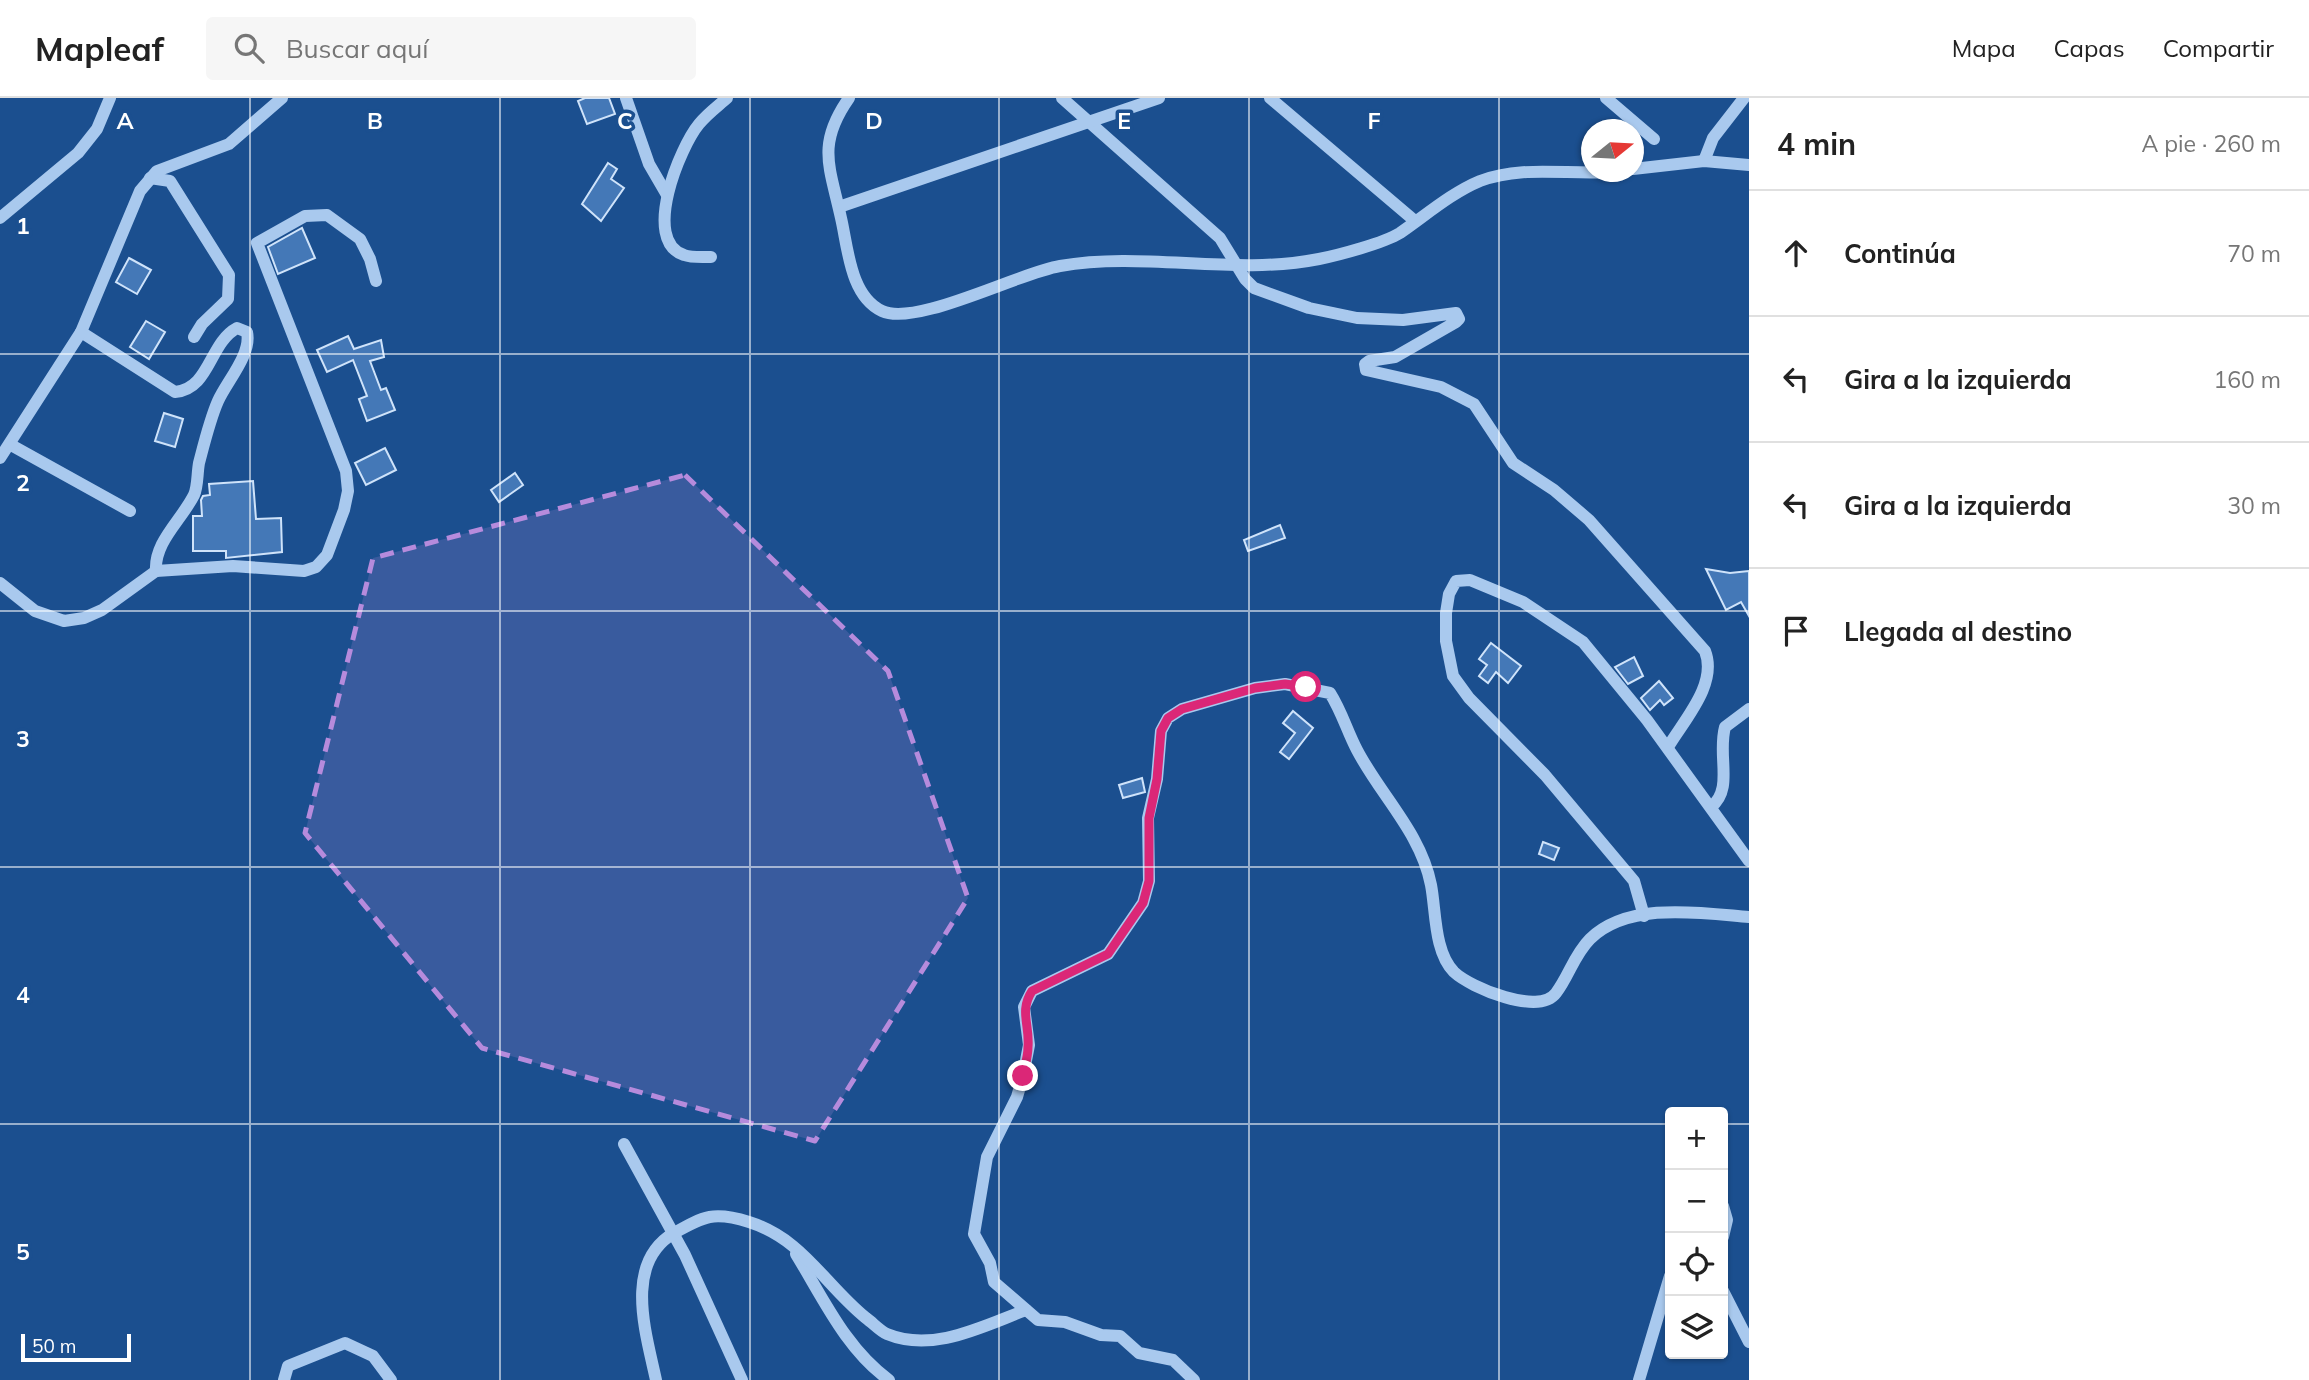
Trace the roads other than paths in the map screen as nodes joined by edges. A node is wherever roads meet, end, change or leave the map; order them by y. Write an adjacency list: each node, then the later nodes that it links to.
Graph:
1 (110, 98): 20 (street)
2 (282, 98): 17 (street)
3 (626, 98): 18 (street)
4 (727, 98): 18 (street)
5 (849, 98): 19 (street)
6 (1062, 98): 11 (street)
7 (1159, 98): 11 (street)
8 (1270, 98): 21 (street)
9 (1606, 98): 12 (street)
10 (1744, 98): 13 (street)
11 (1088, 121): 19 (street); 23 (street)
12 (1654, 139)
13 (1704, 161): 14 (street); 15 (street)
14 (1749, 166)
15 (1644, 168)
16 (1581, 172): 21 (street)
17 (150, 178): 25 (street); 26 (street)
18 (667, 195): 22 (street)
19 (839, 207): 23 (street)
20 (0, 218)
21 (1415, 221): 23 (street)
22 (711, 257)
23 (1238, 266): 33 (street)
24 (376, 281): 30 (street)
25 (81, 332): 27 (street); 30 (street)
26 (194, 337)
27 (11, 445): 28 (street); 29 (street)
28 (0, 458)
29 (130, 511)
30 (156, 571): 31 (street)
31 (0, 583)
32 (1749, 709): 34 (street)
33 (1668, 747): 34 (street); 36 (street)
34 (1711, 807): 35 (street)
35 (1749, 861)
36 (1644, 916): 37 (street); 43 (street)
37 (1749, 917)
38 (624, 1144): 39 (street)
39 (674, 1234): 40 (street); 47 (street); 48 (street)
40 (787, 1239): 43 (street); 49 (street)
41 (1665, 1293): 51 (street)
42 (1725, 1296): 44 (street)
43 (1026, 1310): 50 (street)
44 (1749, 1342)
45 (284, 1380): 46 (street)
46 (391, 1380)
47 (656, 1380)
48 (743, 1380)
49 (889, 1380)
50 (1194, 1380)
51 (1639, 1380)

